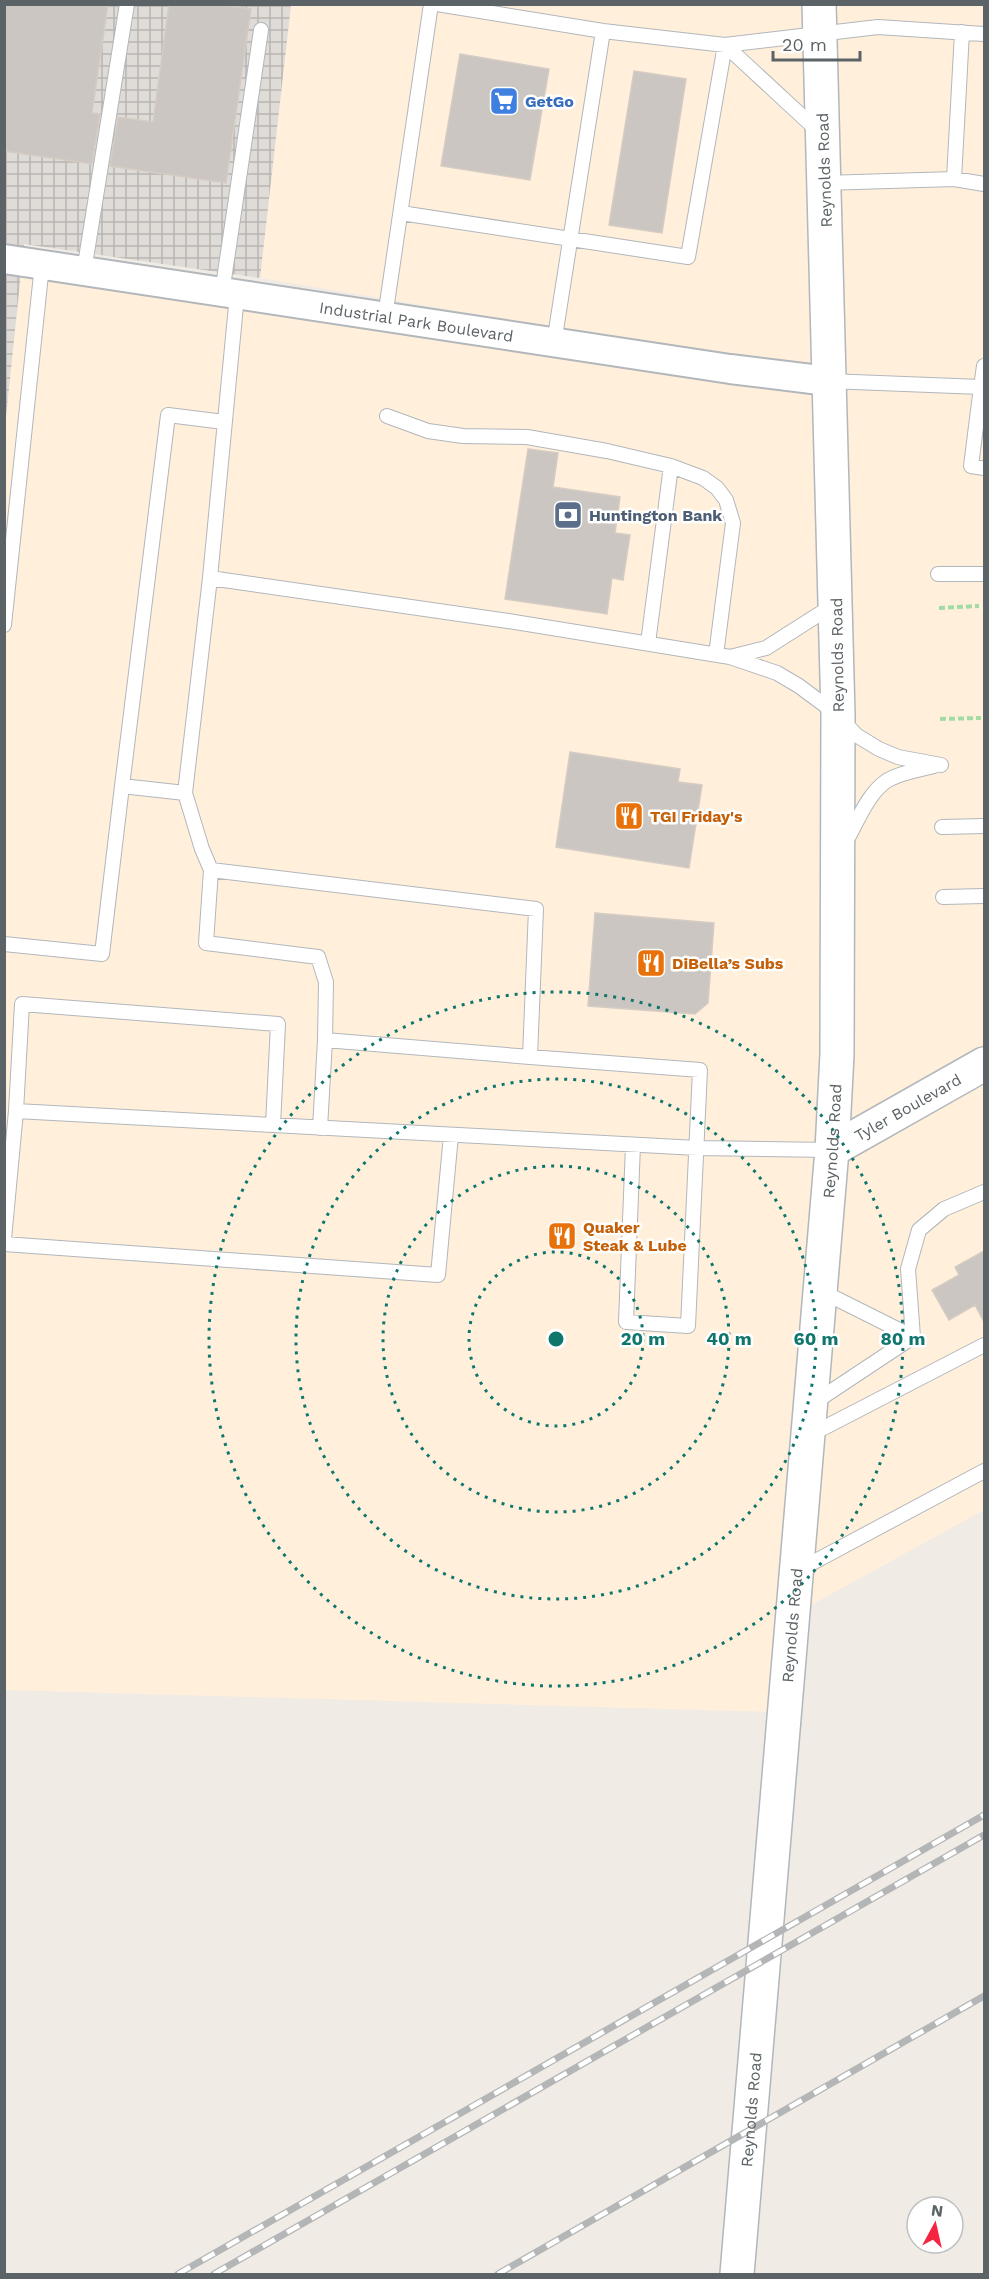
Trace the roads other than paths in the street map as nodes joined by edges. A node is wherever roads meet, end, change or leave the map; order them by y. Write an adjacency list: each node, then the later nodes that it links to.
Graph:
1 (127, 4): 18 (lane)
2 (431, 4): 14 (lane)
3 (437, 4): 6 (lane)
4 (819, 20): 7 (lane); 9 (lane); 10 (main road, Reynolds Road)
5 (261, 30): 19 (lane)
6 (603, 31): 9 (lane); 15 (lane)
7 (962, 32): 8 (lane); 11 (lane)
8 (984, 34)
9 (725, 45): 10 (lane); 15 (lane)
10 (823, 135): 12 (main road, Reynolds Road)
11 (954, 179): 12 (lane); 13 (lane)
12 (824, 183): 23 (main road, Reynolds Road)
13 (984, 184)
14 (401, 213): 15 (lane); 20 (lane)
15 (570, 239): 21 (lane)
16 (4, 260): 17 (street, Industrial Park Boulevard)
17 (42, 265): 18 (street, Industrial Park Boulevard); 33 (lane)
18 (84, 271): 19 (street, Industrial Park Boulevard)
19 (230, 294): 20 (street, Industrial Park Boulevard); 26 (lane)
20 (385, 317): 21 (street, Industrial Park Boulevard)
21 (554, 343): 23 (street, Industrial Park Boulevard)
22 (984, 366): 24 (lane)
23 (828, 381): 24 (lane); 32 (main road, Reynolds Road)
24 (983, 388): 28 (lane)
25 (387, 416): 27 (lane)
26 (224, 422): 31 (lane); 37 (lane)
27 (671, 466): 34 (lane); 35 (lane)
28 (984, 468)
29 (938, 574): 30 (lane)
30 (984, 574)
31 (210, 578): 34 (lane); 38 (lane)
32 (836, 603): 35 (lane); 36 (main road, Reynolds Road)
33 (4, 625)
34 (648, 643): 35 (lane)
35 (723, 656): 36 (lane)
36 (838, 716): 41 (main road, Reynolds Road); 41 (lane)
37 (122, 786): 38 (lane); 45 (lane)
38 (185, 793): 42 (lane)
39 (984, 826): 40 (lane)
40 (942, 827)
41 (838, 855): 55 (main road, Reynolds Road)
42 (211, 870): 46 (lane); 47 (lane)
43 (984, 896): 44 (lane)
44 (943, 897)
45 (4, 944)
46 (325, 1040): 47 (lane); 51 (lane)
47 (530, 1057): 54 (lane)
48 (984, 1064): 55 (main road, Tyler Boulevard)
49 (16, 1111): 50 (lane); 50 (lane); 57 (lane)
50 (273, 1125): 51 (lane)
51 (320, 1128): 52 (lane)
52 (451, 1135): 53 (lane); 58 (lane)
53 (633, 1145): 54 (lane); 54 (lane)
54 (697, 1148): 55 (lane)
55 (832, 1150): 59 (main road, Reynolds Road)
56 (984, 1192): 60 (lane)
57 (4, 1239)
58 (4, 1244)
59 (819, 1291): 60 (lane); 62 (main road, Reynolds Road)
60 (913, 1337): 62 (lane)
61 (984, 1345): 62 (lane)
62 (808, 1421): 64 (main road, Reynolds Road)
63 (984, 1471): 64 (lane)
64 (795, 1572): 65 (main road, Reynolds Road)
65 (737, 2274)

